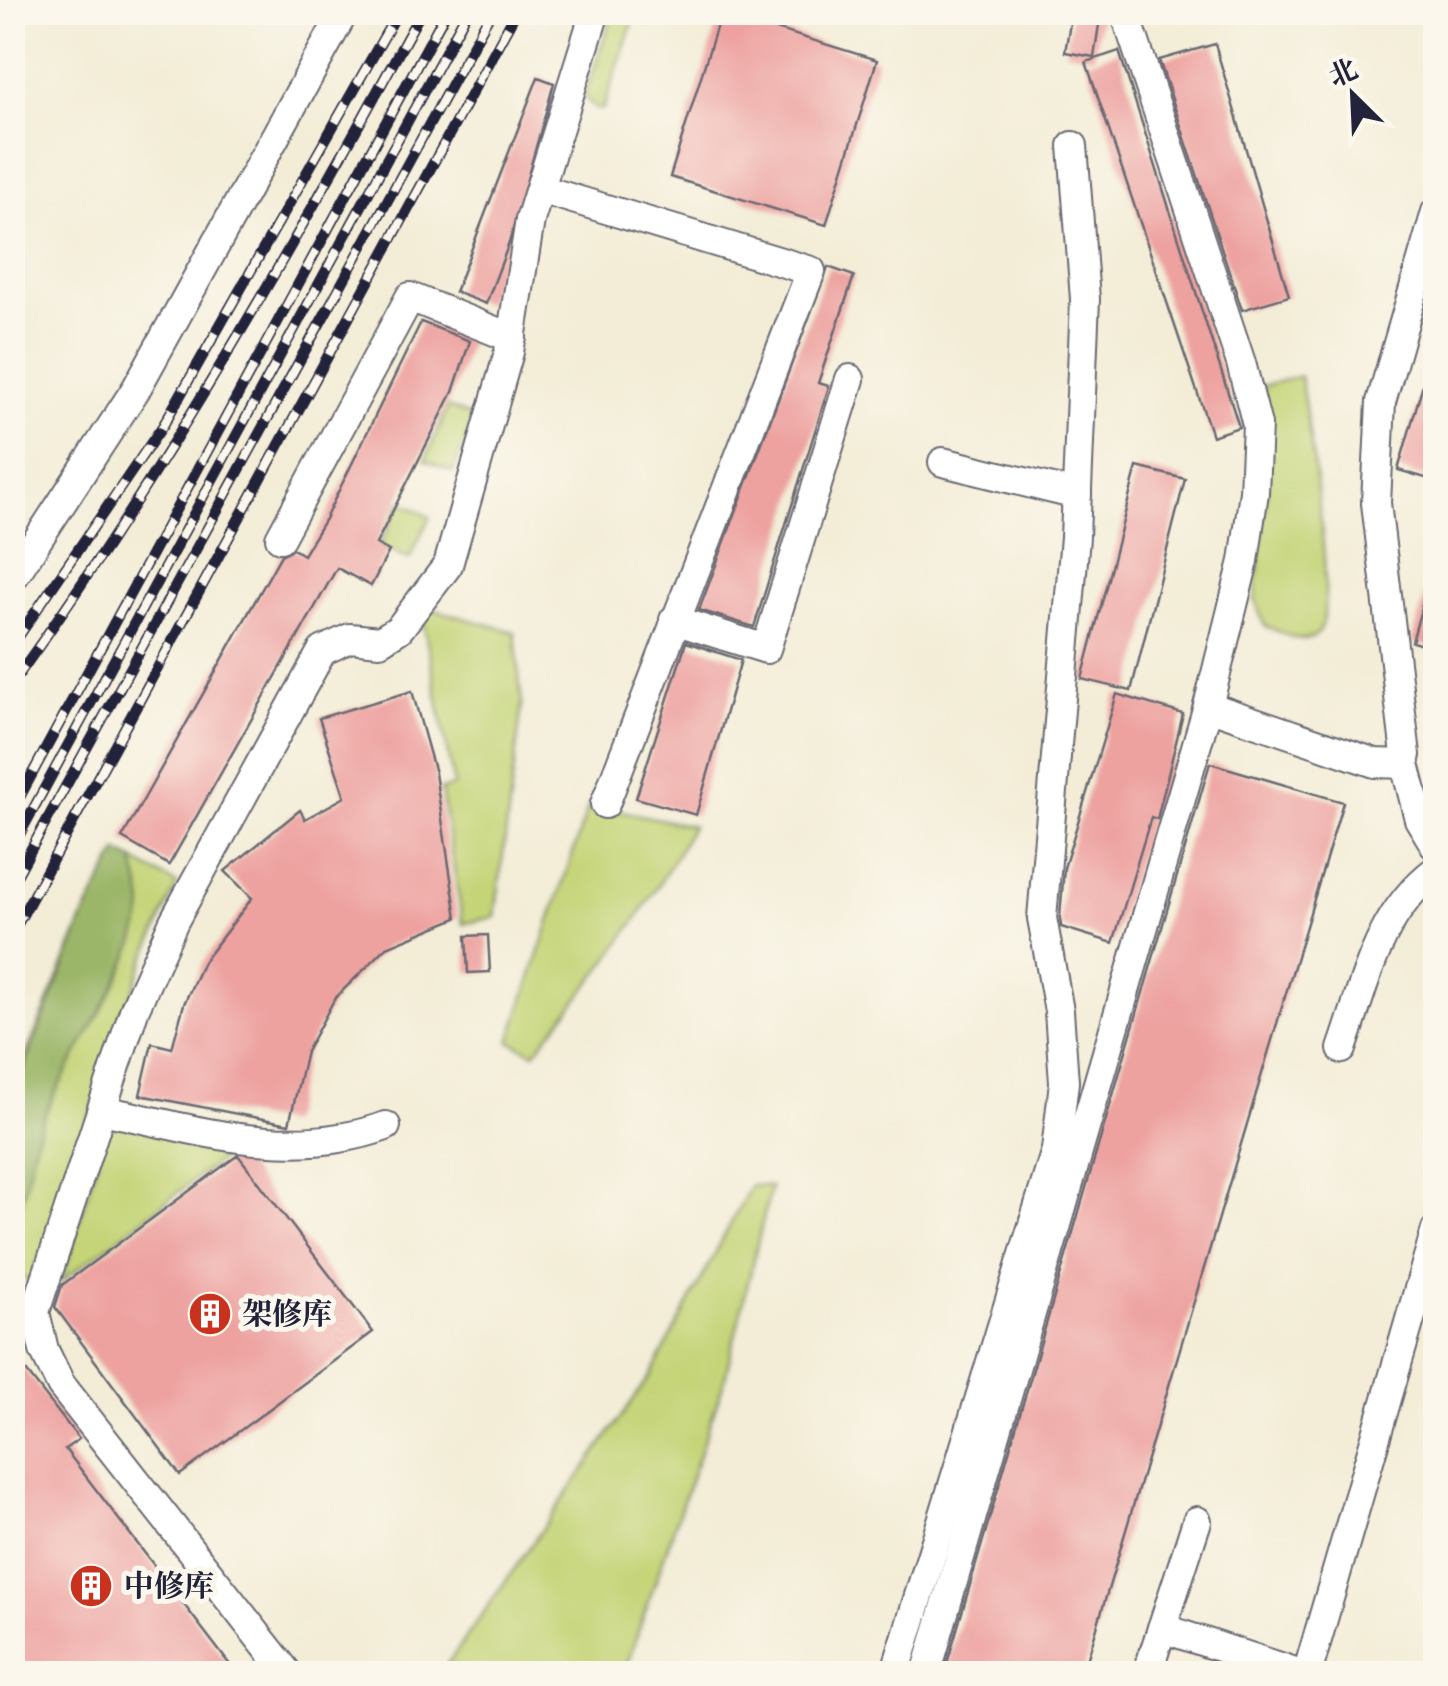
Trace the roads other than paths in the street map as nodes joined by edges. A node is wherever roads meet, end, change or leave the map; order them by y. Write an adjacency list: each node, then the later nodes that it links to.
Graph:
1 (344, 12): 12 (street)
2 (594, 12): 5 (street)
3 (1125, 12): 14 (street)
4 (1072, 146): 10 (street)
5 (540, 189): 7 (street); 13 (street)
6 (1436, 212): 15 (street)
7 (512, 338): 11 (street); 20 (street)
8 (850, 379): 13 (street)
9 (943, 462): 10 (street)
10 (1076, 495): 27 (street)
11 (280, 538)
12 (12, 579)
13 (674, 620): 16 (street)
14 (1208, 706): 17 (street); 28 (street)
15 (1406, 755)
16 (605, 804)
17 (1436, 847)
18 (1436, 870): 19 (street)
19 (1342, 1049)
20 (102, 1110): 21 (street); 26 (street)
21 (386, 1126)
22 (1436, 1230): 29 (street)
23 (1197, 1521): 24 (street)
24 (1162, 1628): 25 (street); 29 (street)
25 (1151, 1662)
26 (288, 1674)
27 (895, 1674)
28 (926, 1674)
29 (1304, 1674)

